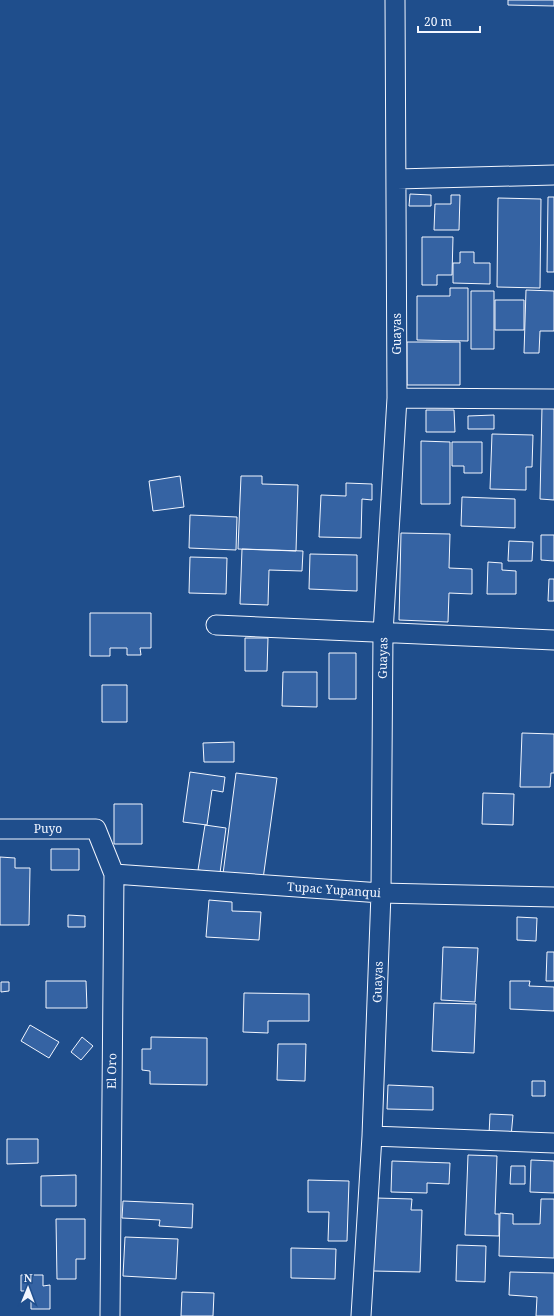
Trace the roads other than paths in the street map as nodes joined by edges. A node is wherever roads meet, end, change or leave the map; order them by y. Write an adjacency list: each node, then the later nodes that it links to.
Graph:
1 (395, 0): 3 (street, Guayas)
2 (554, 176): 3 (street)
3 (397, 179): 4 (street, Guayas)
4 (397, 398): 5 (street); 7 (street, Guayas)
5 (554, 399)
6 (216, 625): 7 (street)
7 (384, 633): 8 (street); 12 (street, Guayas)
8 (554, 640)
9 (0, 829): 10 (street, Puyo)
10 (96, 829): 11 (street, El Oro)
11 (114, 874): 12 (street, Tupac Yupanqui); 16 (street, El Oro)
12 (381, 893): 13 (street, Tupac Yupanqui); 14 (street, Guayas)
13 (554, 897)
14 (372, 1136): 15 (street); 17 (street, Guayas)
15 (554, 1143)
16 (110, 1316)
17 (361, 1316)

